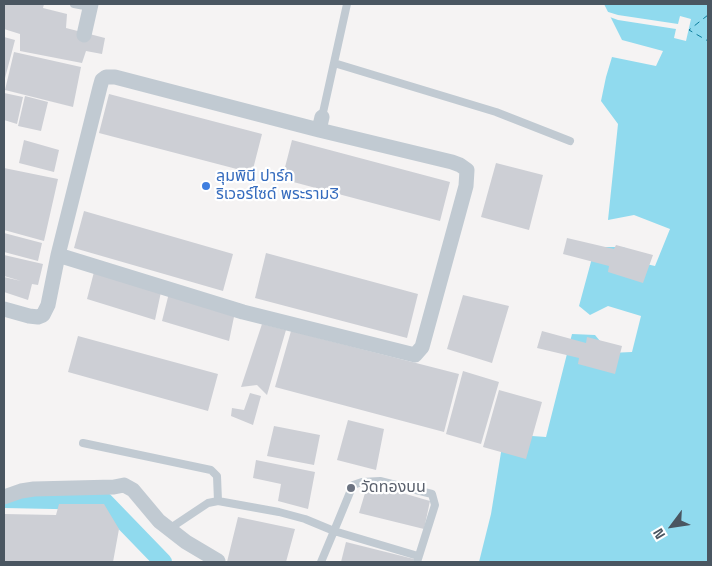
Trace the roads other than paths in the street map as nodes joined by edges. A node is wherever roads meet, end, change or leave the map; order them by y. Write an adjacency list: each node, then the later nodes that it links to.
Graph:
1 (74, 4): 3 (lane)
2 (347, 4): 5 (lane)
3 (90, 5): 4 (street)
4 (84, 35)
5 (334, 63): 6 (lane); 7 (lane)
6 (321, 123): 8 (street); 8 (street)
7 (570, 141)
8 (58, 255): 9 (street)
9 (4, 310)
10 (83, 443): 12 (lane)
11 (6, 496): 13 (street)
12 (218, 501): 13 (lane); 14 (lane)
13 (169, 529): 16 (street)
14 (334, 531): 15 (lane); 15 (lane); 17 (lane)
15 (418, 559)
16 (218, 561)
17 (321, 562)

